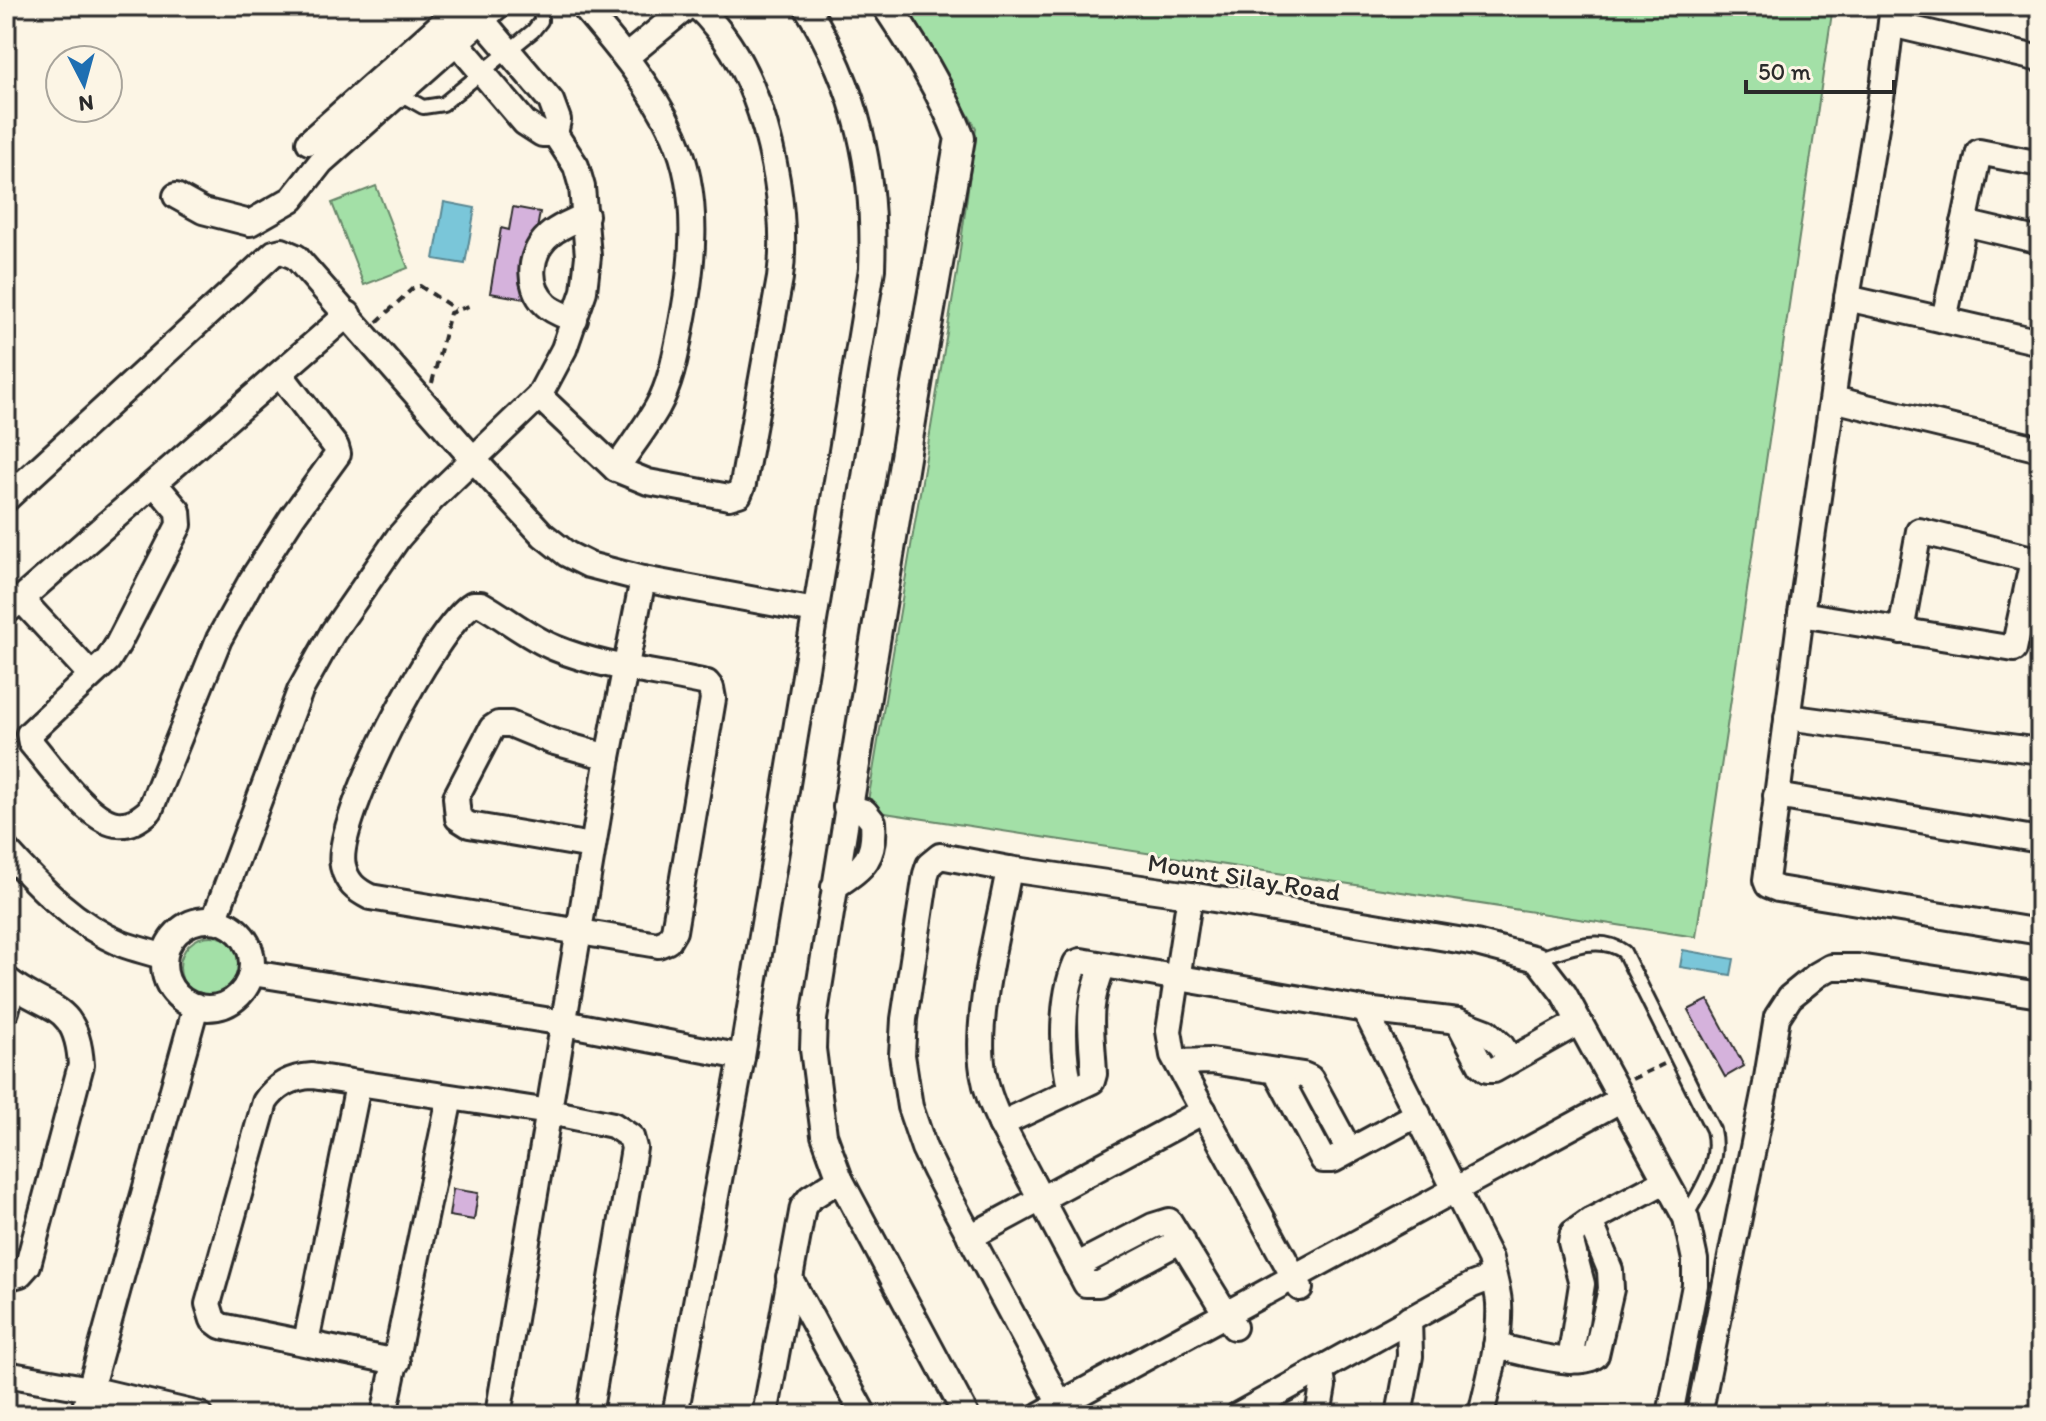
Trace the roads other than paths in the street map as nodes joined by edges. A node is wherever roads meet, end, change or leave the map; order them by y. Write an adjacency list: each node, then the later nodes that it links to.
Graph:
1 (541, 6): 10 (lane)
2 (583, 6): 11 (street)
3 (688, 6): 11 (street)
4 (694, 6): 32 (street)
5 (806, 6): 38 (street)
6 (887, 6): 47 (street)
7 (477, 9): 9 (street); 10 (street)
8 (1892, 15): 12 (street); 22 (street)
9 (448, 33): 13 (street); 14 (street); 16 (street)
10 (508, 51): 13 (lane); 15 (street)
11 (626, 57): 32 (street)
12 (2040, 59)
13 (481, 72): 14 (lane); 15 (street)
14 (398, 93): 18 (street)
15 (555, 134): 19 (street)
16 (309, 142)
17 (2040, 164): 20 (street)
18 (176, 196)
19 (586, 215): 24 (street); 24 (street)
20 (1964, 223): 21 (street); 25 (street)
21 (2040, 241)
22 (1847, 298): 25 (street); 29 (street)
23 (348, 314): 27 (street); 31 (street); 34 (street)
24 (575, 320): 28 (street)
25 (1944, 320): 26 (street)
26 (2040, 342)
27 (280, 374): 33 (street); 42 (street)
28 (539, 396): 31 (street); 32 (street)
29 (1833, 399): 30 (street); 39 (street)
30 (2040, 449)
31 (474, 460): 36 (street); 53 (street)
32 (616, 469)
33 (155, 484): 37 (street); 42 (street)
34 (6, 499)
35 (2037, 561): 40 (street); 40 (street)
36 (643, 579): 38 (street); 41 (street)
37 (14, 605): 42 (street)
38 (815, 611): 67 (street)
39 (1801, 614): 40 (street); 43 (street)
40 (1901, 631)
41 (624, 668): 45 (street); 55 (street); 55 (street)
42 (91, 675)
43 (1787, 717): 44 (street); 46 (street)
44 (2040, 751)
45 (608, 757): 49 (street); 49 (street)
46 (1776, 796): 48 (street); 54 (street)
47 (848, 807): 76 (street)
48 (2040, 840)
49 (592, 846): 55 (street)
50 (6, 850): 56 (street)
51 (1009, 869): 52 (street, Mount Silay Road); 75 (street); 81 (street, Mount Silay Road)
52 (1190, 895): 57 (street, Mount Silay Road); 59 (street)
53 (214, 920): 56 (street); 58 (street)
54 (2040, 932)
55 (580, 933): 66 (street)
56 (164, 957): 62 (street)
57 (1537, 959): 65 (street); 80 (lane)
58 (252, 973): 62 (street); 66 (street)
59 (1179, 978): 63 (street); 68 (street); 75 (street)
60 (10, 982): 64 (street); 84 (street)
61 (2040, 995): 110 (street)
62 (196, 1006): 93 (street)
63 (1365, 1010): 65 (street); 74 (street)
64 (6, 1011)
65 (1579, 1022): 71 (street)
66 (564, 1023): 67 (street); 73 (street)
67 (742, 1057): 101 (street)
68 (1178, 1062): 72 (street); 74 (street)
69 (358, 1085): 70 (street); 88 (street); 88 (street)
70 (450, 1098): 73 (street); 90 (street)
71 (1622, 1098): 77 (street); 78 (street)
72 (1204, 1111): 79 (street); 85 (street)
73 (550, 1112): 99 (street); 100 (street)
74 (1418, 1114): 78 (street)
75 (1001, 1124): 79 (street)
76 (840, 1179): 82 (street); 104 (street)
77 (1665, 1181): 80 (street); 89 (street)
78 (1458, 1194): 83 (street); 85 (street)
79 (1039, 1200): 81 (street); 87 (street)
80 (1686, 1218): 109 (street)
81 (970, 1237): 95 (street)
82 (789, 1277): 94 (street); 102 (street)
83 (1493, 1277): 86 (street); 89 (street)
84 (6, 1278)
85 (1297, 1282): 87 (street)
86 (1409, 1319): 91 (street); 107 (street)
87 (1231, 1321): 95 (street)
88 (306, 1342): 90 (street)
89 (1496, 1346): 108 (street)
90 (397, 1362): 98 (street)
91 (1321, 1371): 105 (street); 106 (street)
92 (6, 1374): 93 (street)
93 (90, 1389): 96 (street); 97 (street)
94 (850, 1404): 103 (street)
95 (1059, 1412)
96 (188, 1414)
97 (83, 1415)
98 (384, 1415)
99 (498, 1415)
100 (589, 1415)
101 (675, 1415)
102 (765, 1415)
103 (864, 1415)
104 (966, 1415)
105 (1238, 1415)
106 (1318, 1415)
107 (1399, 1415)
108 (1481, 1415)
109 (1670, 1415)
110 (1699, 1415)

